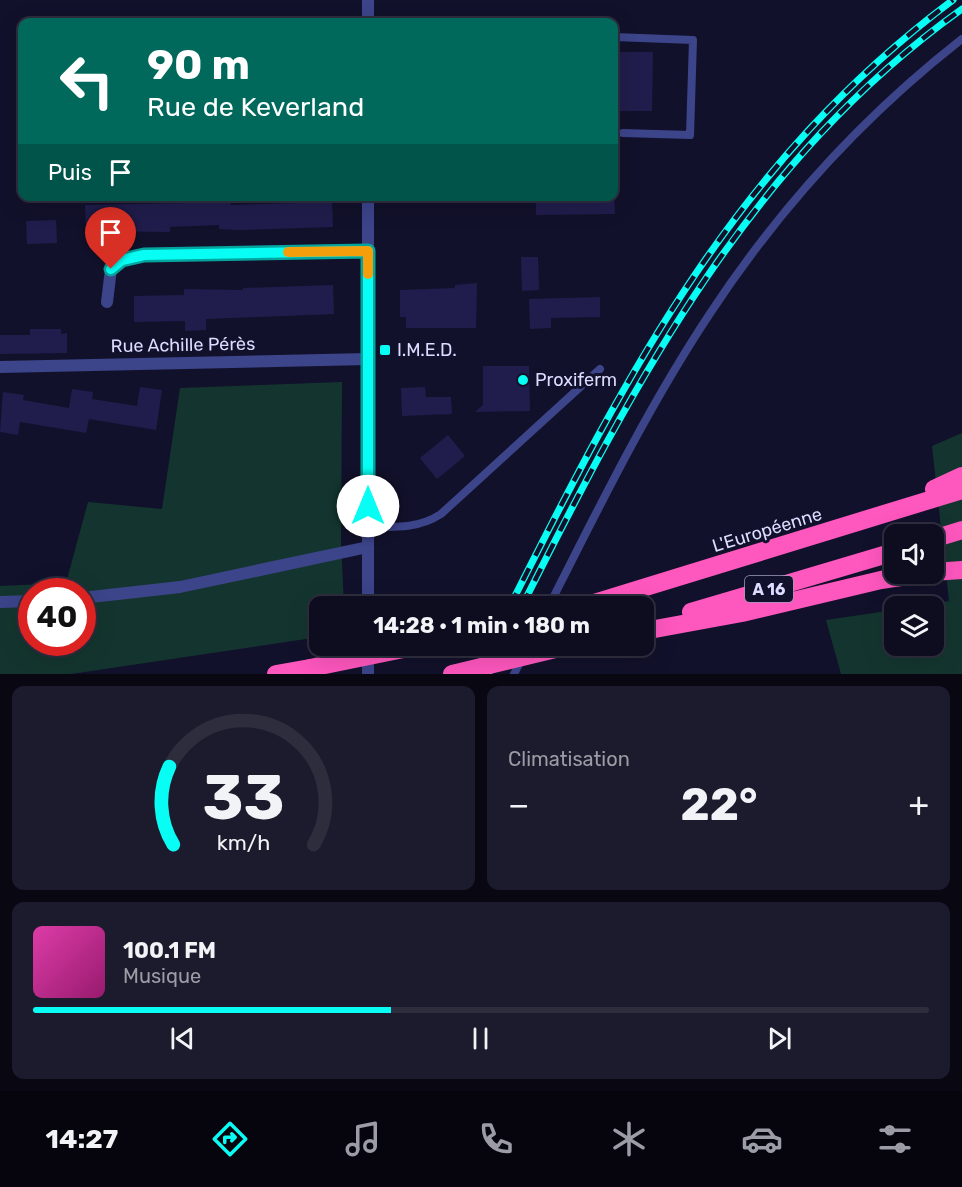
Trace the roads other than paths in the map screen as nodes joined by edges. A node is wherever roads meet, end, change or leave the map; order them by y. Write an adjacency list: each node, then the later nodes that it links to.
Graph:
1 (368, 0): 2 (street)
2 (368, 18)
3 (618, 37): 5 (lane)
4 (962, 39): 25 (lane)
5 (623, 133)
6 (368, 201): 7 (street)
7 (368, 251): 8 (street); 9 (street)
8 (107, 302)
9 (368, 359): 10 (street, Rue Achille Pérès); 15 (street)
10 (0, 367)
11 (600, 369): 15 (lane)
12 (962, 476): 14 (highway)
13 (962, 490): 14 (highway, L'Européenne / A 16)
14 (864, 522): 26 (highway, L'Européenne / A 16)
15 (368, 527): 18 (street)
16 (962, 530): 17 (highway)
17 (944, 536)
18 (368, 547): 23 (street); 24 (street)
19 (884, 555): 29 (highway, A 16)
20 (962, 570): 21 (highway)
21 (944, 571)
22 (884, 580): 30 (highway)
23 (96, 596)
24 (368, 596)
25 (554, 596)
26 (619, 596)
27 (18, 601): 28 (street)
28 (0, 602)
29 (654, 623)
30 (654, 629)
31 (368, 656): 36 (street)
32 (369, 656): 35 (highway, bridge)
33 (523, 656): 38 (lane)
34 (526, 656): 37 (highway, bridge)
35 (276, 674)
36 (368, 674)
37 (452, 674)
38 (514, 674)

